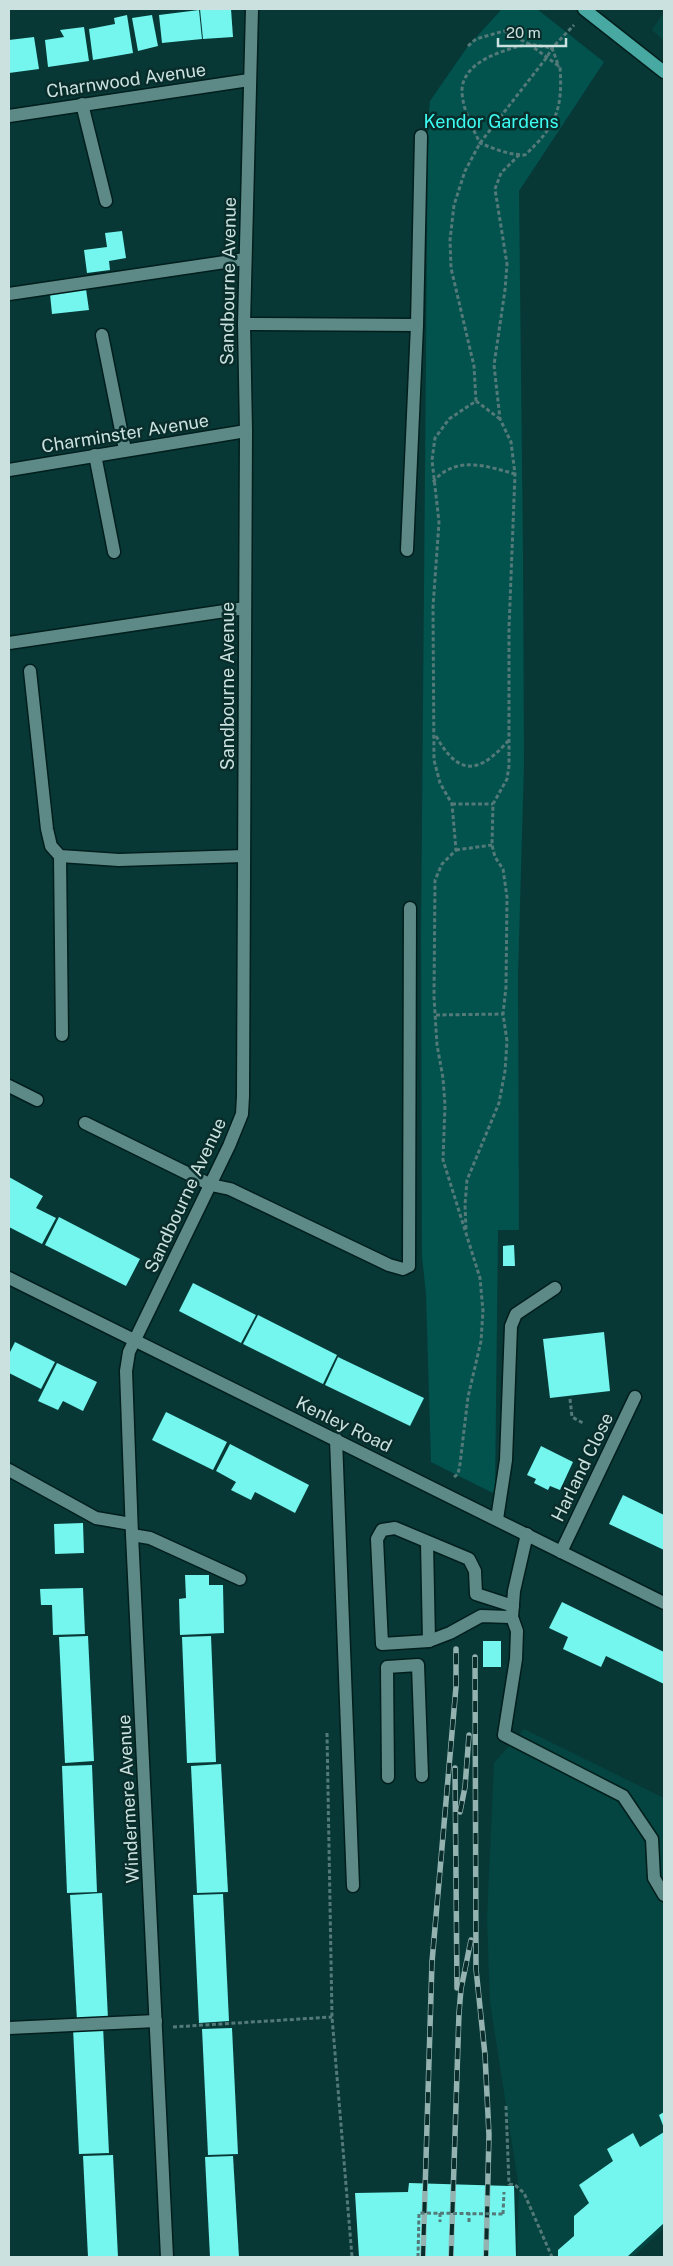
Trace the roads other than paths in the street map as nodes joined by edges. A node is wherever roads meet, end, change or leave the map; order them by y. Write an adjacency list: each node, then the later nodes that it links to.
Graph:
1 (252, 9): 4 (street, Sandbourne Avenue)
2 (584, 9): 3 (main road)
3 (664, 72)
4 (249, 80): 5 (street, Charnwood Avenue); 9 (street, Sandbourne Avenue)
5 (82, 104): 6 (street, Charnwood Avenue); 8 (street)
6 (9, 116)
7 (421, 136): 12 (street)
8 (106, 201)
9 (245, 259): 10 (street); 11 (street, Sandbourne Avenue)
10 (9, 294)
11 (244, 324): 12 (street); 14 (street, Sandbourne Avenue)
12 (417, 325): 18 (street)
13 (102, 335): 15 (street)
14 (246, 431): 15 (street, Charminster Avenue); 20 (street, Sandbourne Avenue)
15 (125, 450): 16 (street, Charminster Avenue)
16 (95, 455): 17 (street, Charminster Avenue); 19 (street)
17 (9, 470)
18 (407, 550)
19 (114, 552)
20 (245, 608): 21 (street); 24 (street, Sandbourne Avenue)
21 (9, 643)
22 (30, 671): 23 (street)
23 (60, 856): 24 (street); 26 (street)
24 (244, 856): 30 (street, Sandbourne Avenue)
25 (410, 908): 30 (street)
26 (62, 1035)
27 (9, 1086): 28 (street)
28 (37, 1100)
29 (85, 1123): 30 (street)
30 (211, 1184): 33 (street, Sandbourne Avenue)
31 (9, 1278): 33 (street, Kenley Road)
32 (555, 1288): 37 (street)
33 (135, 1340): 35 (street, Kenley Road); 38 (street, Windermere Avenue)
34 (635, 1397): 41 (street, Harland Close)
35 (336, 1439): 37 (street, Kenley Road); 48 (street)
36 (9, 1470): 38 (street)
37 (497, 1519): 39 (street, Kenley Road)
38 (132, 1529): 42 (street); 50 (street, Windermere Avenue)
39 (527, 1534): 41 (street, Kenley Road); 44 (street)
40 (427, 1542): 44 (street); 45 (street); 45 (street)
41 (561, 1552): 43 (street, Kenley Road)
42 (240, 1579)
43 (664, 1602)
44 (513, 1612): 45 (street); 49 (street)
45 (429, 1641)
46 (422, 1776): 47 (street)
47 (388, 1777)
48 (353, 1886)
49 (664, 1896)
50 (156, 2022): 51 (street); 52 (street, Windermere Avenue)
51 (9, 2028)
52 (167, 2257)

